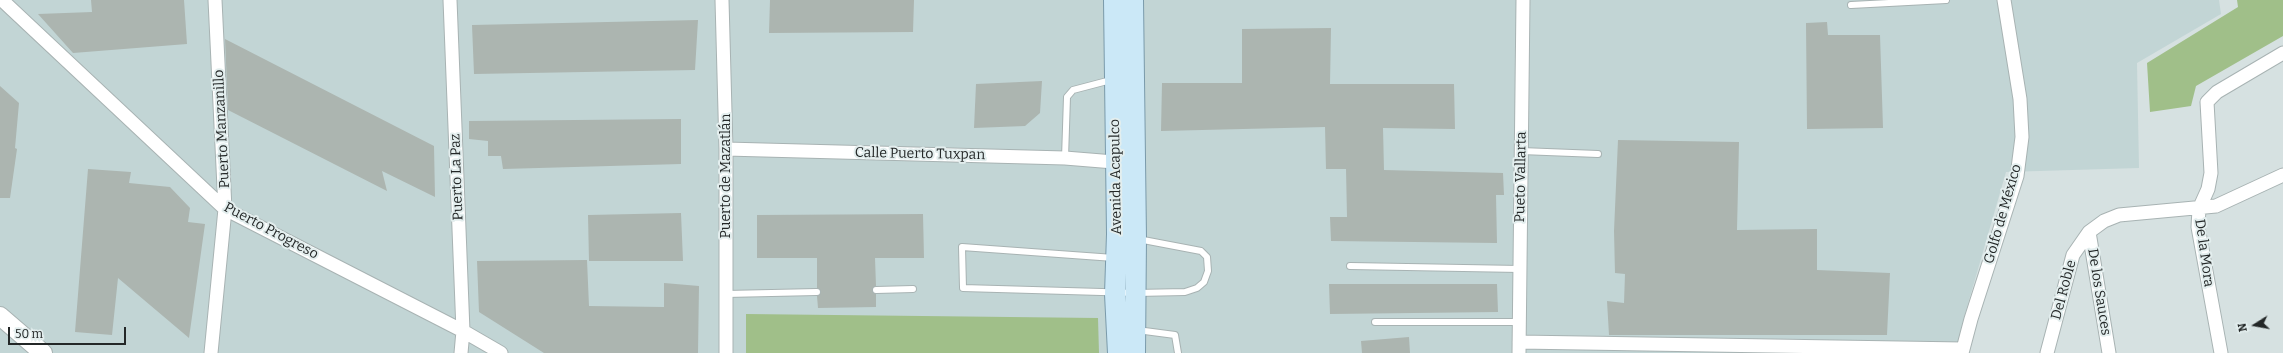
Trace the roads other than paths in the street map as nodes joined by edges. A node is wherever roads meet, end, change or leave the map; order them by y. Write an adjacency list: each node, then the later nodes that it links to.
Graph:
1 (2, 0): 19 (street, Puerto Progreso)
2 (215, 0): 19 (street, Puerto Manzanillo)
3 (450, 0): 36 (street, Puerto La Paz)
4 (722, 0): 13 (street, Puerto de Mazatlán)
5 (1114, 0): 12 (main road, Avenida Acapulco)
6 (1133, 0): 22 (main road, Avenida Acapulco)
7 (1523, 0): 14 (street, Pueto Vallarta)
8 (1946, 0): 10 (lane)
9 (2004, 0): 38 (street, Golfo de México)
10 (1851, 5)
11 (2283, 53): 20 (street, De la Mora)
12 (1115, 78): 16 (lane); 17 (main road, Avenida Acapulco)
13 (726, 149): 16 (street, Calle Puerto Tuxpan); 30 (street, Puerto de Mazatlán)
14 (1521, 151): 15 (lane); 25 (street, Pueto Vallarta)
15 (1598, 154)
16 (1065, 158): 17 (street, Calle Puerto Tuxpan)
17 (1114, 162): 22 (main road, Avenida Acapulco)
18 (2283, 175): 20 (street, Del Roble)
19 (225, 209): 36 (street, Puerto Progreso); 40 (street, Puerto Manzanillo)
20 (2199, 209): 21 (street, Del Roble); 49 (street, De la Mora)
21 (2089, 232): 47 (street, Del Roble); 48 (street, De los Sauces)
22 (1126, 236): 23 (main road, Avenida Acapulco); 29 (main road, Avenida Acapulco); 29 (lane)
23 (1116, 258): 31 (main road, Avenida Acapulco); 31 (lane)
24 (1350, 266): 25 (lane)
25 (1520, 269): 34 (street, Pueto Vallarta)
26 (913, 289): 27 (lane)
27 (876, 290)
28 (817, 292): 30 (lane)
29 (1136, 293): 31 (lane); 35 (main road, Avenida Acapulco)
30 (726, 294): 43 (street, Puerto de Mazatlán)
31 (1115, 294): 35 (main road, Avenida Acapulco)
32 (0, 316): 39 (street)
33 (1375, 322): 34 (lane)
34 (1519, 322): 37 (street, Pueto Vallarta)
35 (1126, 329): 44 (main road, Avenida Acapulco); 45 (main road, Avenida Acapulco); 46 (lane)
36 (464, 331): 41 (street, Puerto La Paz); 42 (street, Puerto Progreso)
37 (1519, 347): 38 (street)
38 (1963, 351)
39 (43, 353)
40 (211, 353)
41 (461, 353)
42 (501, 353)
43 (726, 353)
44 (1118, 353)
45 (1135, 353)
46 (1178, 353)
47 (2048, 353)
48 (2109, 353)
49 (2221, 353)

